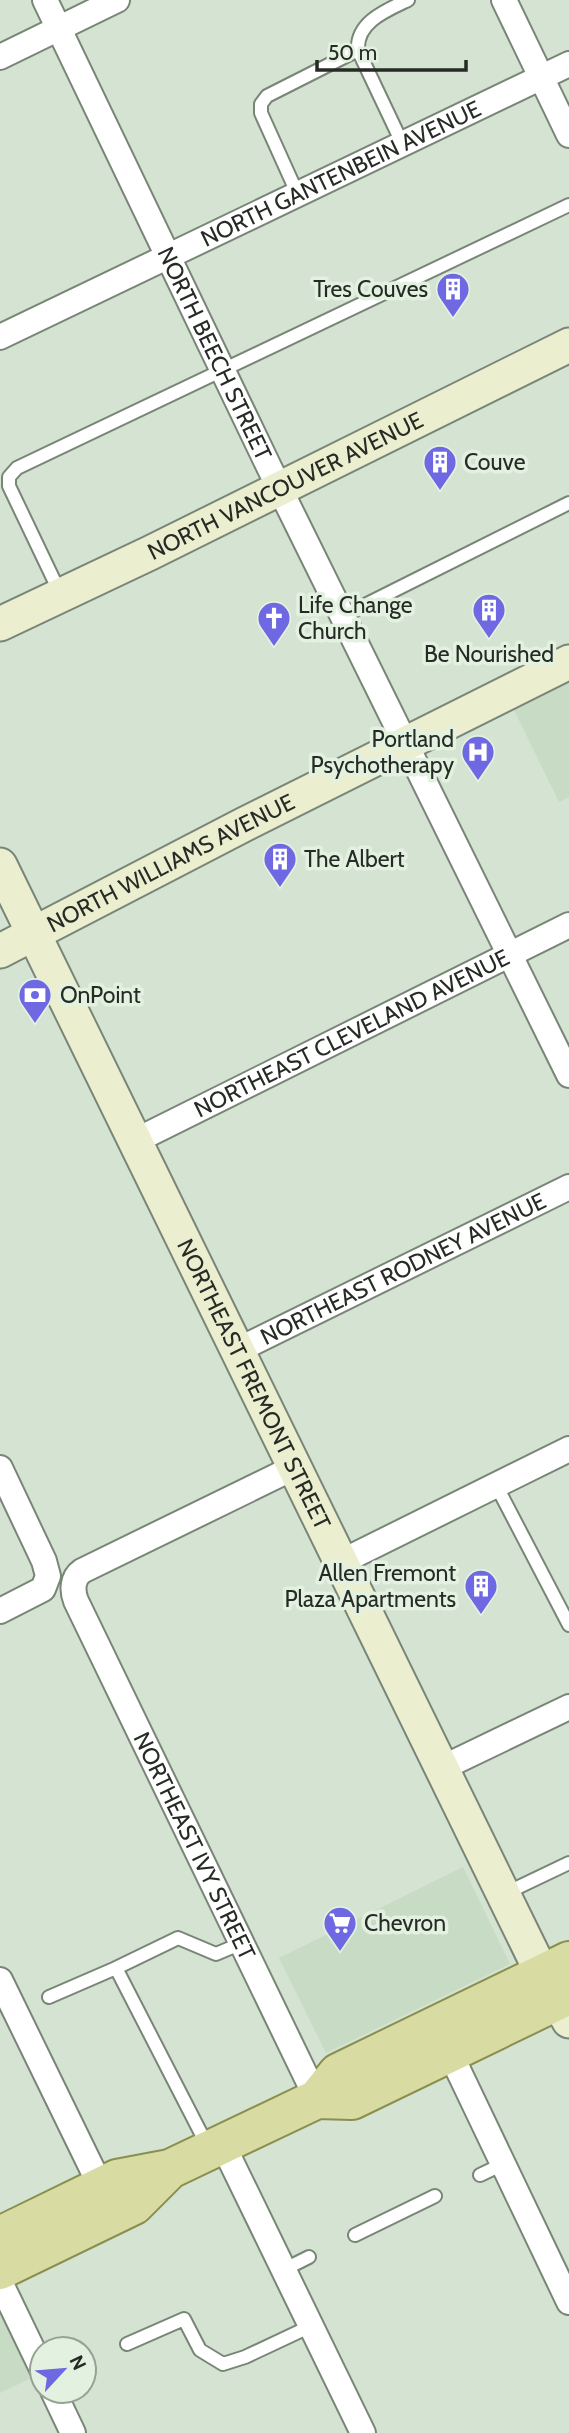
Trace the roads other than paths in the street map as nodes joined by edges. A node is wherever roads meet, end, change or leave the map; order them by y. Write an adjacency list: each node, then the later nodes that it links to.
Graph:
1 (45, 0): 5 (street, NORTH BEECH STREET)
2 (117, 0): 5 (street)
3 (408, 0): 6 (lane)
4 (504, 0): 9 (street)
5 (58, 29): 7 (street); 14 (street, NORTH BEECH STREET)
6 (358, 50): 11 (lane); 12 (lane)
7 (0, 57)
8 (569, 64): 9 (street, NORTH GANTENBEIN AVENUE)
9 (541, 78): 10 (street); 11 (street, NORTH GANTENBEIN AVENUE)
10 (569, 135)
11 (403, 145): 12 (street, NORTH GANTENBEIN AVENUE)
12 (298, 195): 14 (street, NORTH GANTENBEIN AVENUE)
13 (569, 205): 17 (lane)
14 (169, 257): 15 (street, NORTH GANTENBEIN AVENUE); 17 (street, NORTH BEECH STREET)
15 (0, 337)
16 (569, 345): 18 (main road, NORTH VANCOUVER AVENUE)
17 (223, 371): 18 (street, NORTH BEECH STREET); 20 (lane)
18 (279, 487): 20 (main road, NORTH VANCOUVER AVENUE); 21 (street, NORTH BEECH STREET)
19 (569, 503): 21 (lane)
20 (61, 595): 22 (main road, NORTH VANCOUVER AVENUE)
21 (343, 616): 24 (street, NORTH BEECH STREET)
22 (0, 624)
23 (569, 662): 24 (main road, NORTH WILLIAMS AVENUE)
24 (406, 743): 27 (main road, NORTH WILLIAMS AVENUE); 29 (street, NORTH BEECH STREET)
25 (0, 865): 27 (main road, NORTHEAST FREMONT STREET)
26 (569, 925): 29 (street, NORTHEAST CLEVELAND AVENUE)
27 (34, 934): 28 (main road, NORTH WILLIAMS AVENUE); 31 (main road, NORTHEAST FREMONT STREET)
28 (0, 951)
29 (510, 954): 30 (street, NORTH BEECH STREET); 31 (street, NORTHEAST CLEVELAND AVENUE)
30 (569, 1075)
31 (135, 1141): 33 (main road, NORTHEAST FREMONT STREET)
32 (569, 1187): 33 (street, NORTHEAST RODNEY AVENUE)
33 (237, 1350): 36 (main road, NORTHEAST FREMONT STREET)
34 (569, 1449): 37 (street)
35 (0, 1468): 39 (street)
36 (295, 1468): 38 (main road, NORTHEAST FREMONT STREET); 45 (street, NORTHEAST IVY STREET)
37 (496, 1485): 38 (street); 40 (lane)
38 (341, 1562): 42 (main road, NORTHEAST FREMONT STREET)
39 (0, 1611)
40 (569, 1625)
41 (569, 1707): 42 (street)
42 (442, 1768): 44 (main road, NORTHEAST FREMONT STREET)
43 (569, 1863): 44 (lane)
44 (504, 1894): 48 (main road, NORTHEAST FREMONT STREET)
45 (242, 1943): 46 (lane); 51 (street, NORTHEAST IVY STREET)
46 (116, 1968): 49 (lane); 52 (lane)
47 (0, 1980): 56 (street)
48 (562, 1991): 50 (main road); 51 (main road)
49 (50, 1997)
50 (450, 2053): 51 (main road); 53 (street)
51 (317, 2099): 52 (main road)
52 (216, 2147): 54 (main road); 62 (street)
53 (503, 2164): 55 (lane); 64 (street)
54 (170, 2169): 56 (main road); 61 (main road)
55 (480, 2175)
56 (101, 2187): 59 (main road)
57 (435, 2196): 58 (lane)
58 (355, 2235)
59 (0, 2236)
60 (309, 2257): 62 (lane)
61 (0, 2270)
62 (283, 2270): 65 (street)
63 (0, 2282): 66 (street)
64 (568, 2298)
65 (311, 2326): 67 (lane); 70 (street)
66 (28, 2339)
67 (127, 2344)
68 (60, 2405): 69 (street)
69 (73, 2433)
70 (363, 2433)

